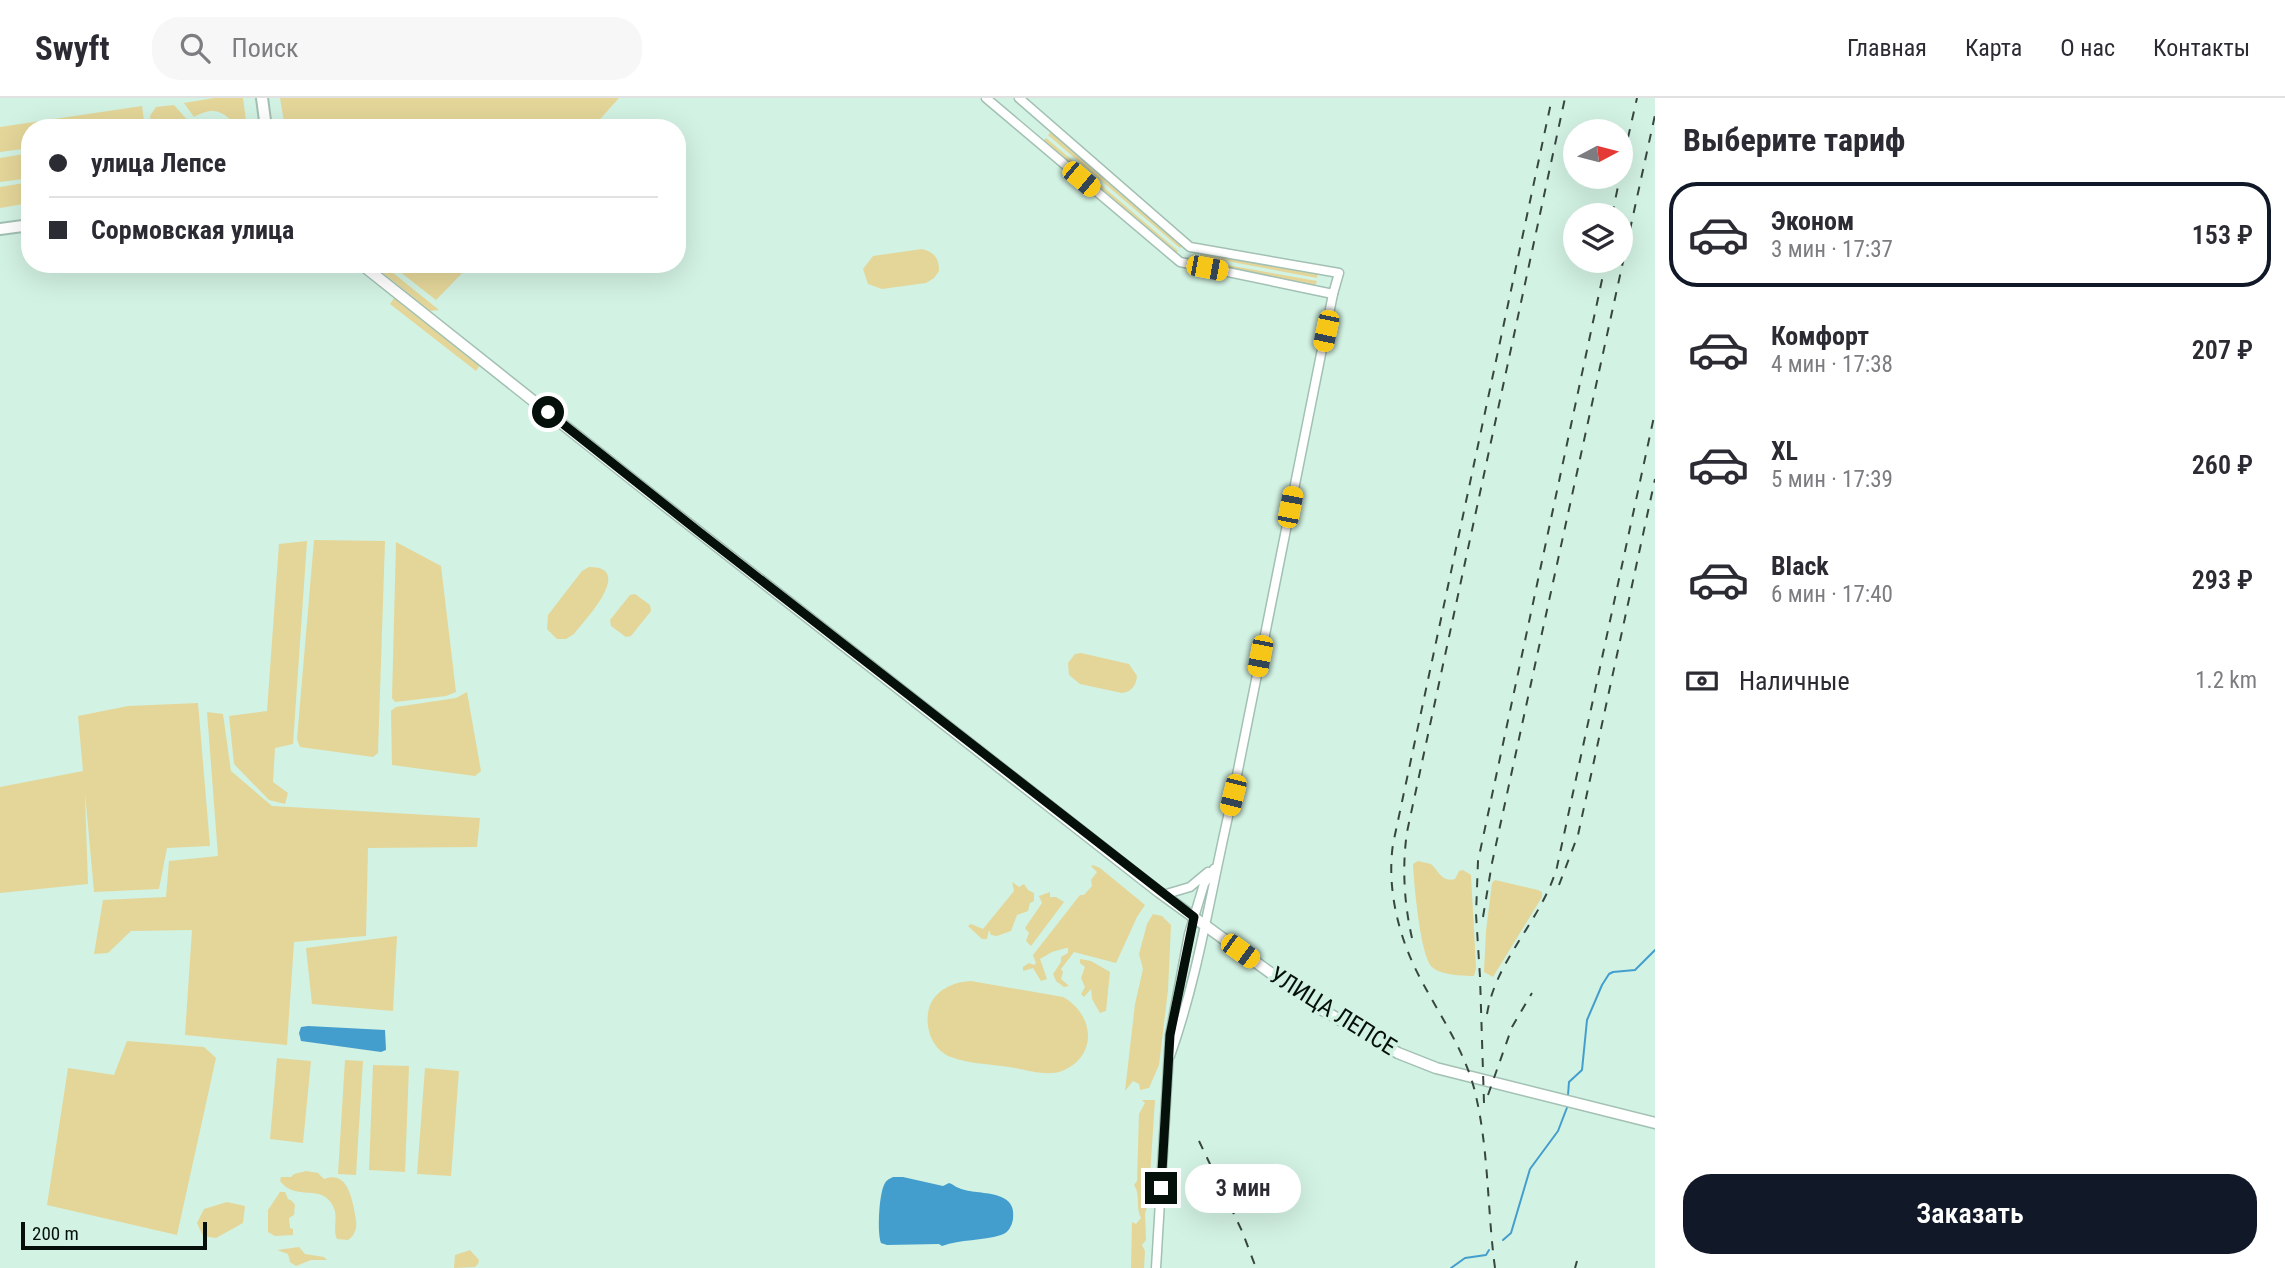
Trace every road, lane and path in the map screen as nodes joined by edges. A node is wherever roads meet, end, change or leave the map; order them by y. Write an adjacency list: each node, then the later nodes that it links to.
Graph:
1 (262, 98): 4 (highway)
2 (986, 98): 8 (street)
3 (1020, 98): 8 (street)
4 (265, 119)
5 (21, 226): 6 (highway)
6 (0, 229)
7 (372, 273): 10 (main road, УЛИЦА ЛЕПСЕ)
8 (1333, 293): 9 (street)
9 (1216, 865): 10 (street); 11 (street); 12 (street)
10 (1163, 895): 11 (main road, УЛИЦА ЛЕПСЕ)
11 (1194, 917): 12 (main road, УЛИЦА ЛЕПСЕ); 13 (street)
12 (1206, 926): 13 (street); 14 (main road, УЛИЦА ЛЕПСЕ)
13 (1170, 1056): 15 (street)
14 (1655, 1123)
15 (1156, 1268)

